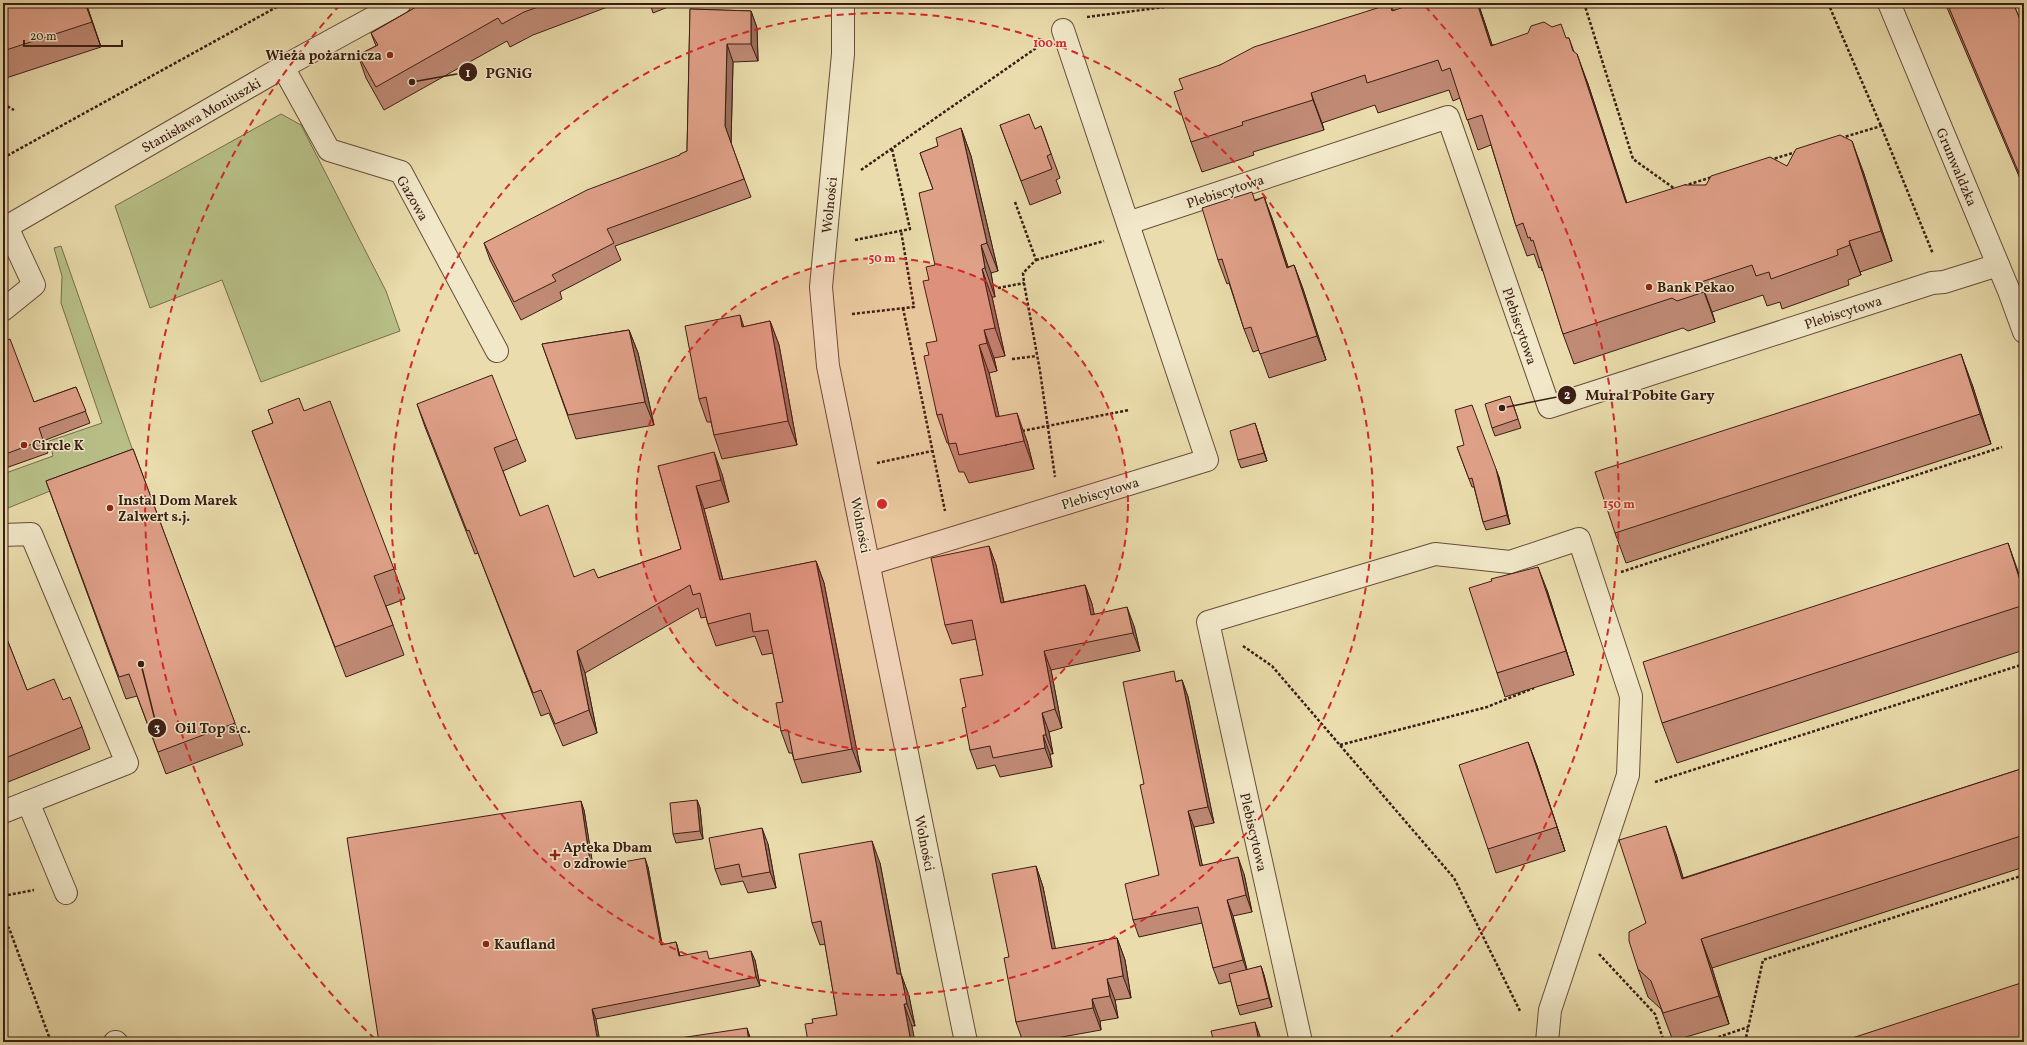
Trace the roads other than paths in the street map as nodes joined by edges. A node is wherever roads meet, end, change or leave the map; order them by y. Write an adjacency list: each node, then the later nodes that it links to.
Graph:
1 (400, 3): 5 (street, Stanisława Moniuszki)
2 (843, 3): 14 (street, Wolności)
3 (1889, 3): 8 (street, Grunwaldzka)
4 (1063, 30): 7 (street, Plebiscytowa)
5 (283, 67): 6 (street, Stanisława Moniuszki); 12 (street, Gazowa)
6 (5, 228): 10 (street)
7 (1129, 228): 8 (street, Plebiscytowa); 14 (street, Plebiscytowa)
8 (1998, 266): 9 (street, Grunwaldzka)
9 (2017, 287): 11 (street, Grunwaldzka)
10 (3, 310)
11 (2024, 332)
12 (496, 351)
13 (3, 535): 15 (street)
14 (869, 564): 18 (street, Wolności)
15 (28, 802): 16 (street); 17 (street)
16 (3, 812)
17 (66, 893)
18 (966, 1042)
19 (1301, 1042): 20 (street, Plebiscytowa)
20 (1547, 1042)

